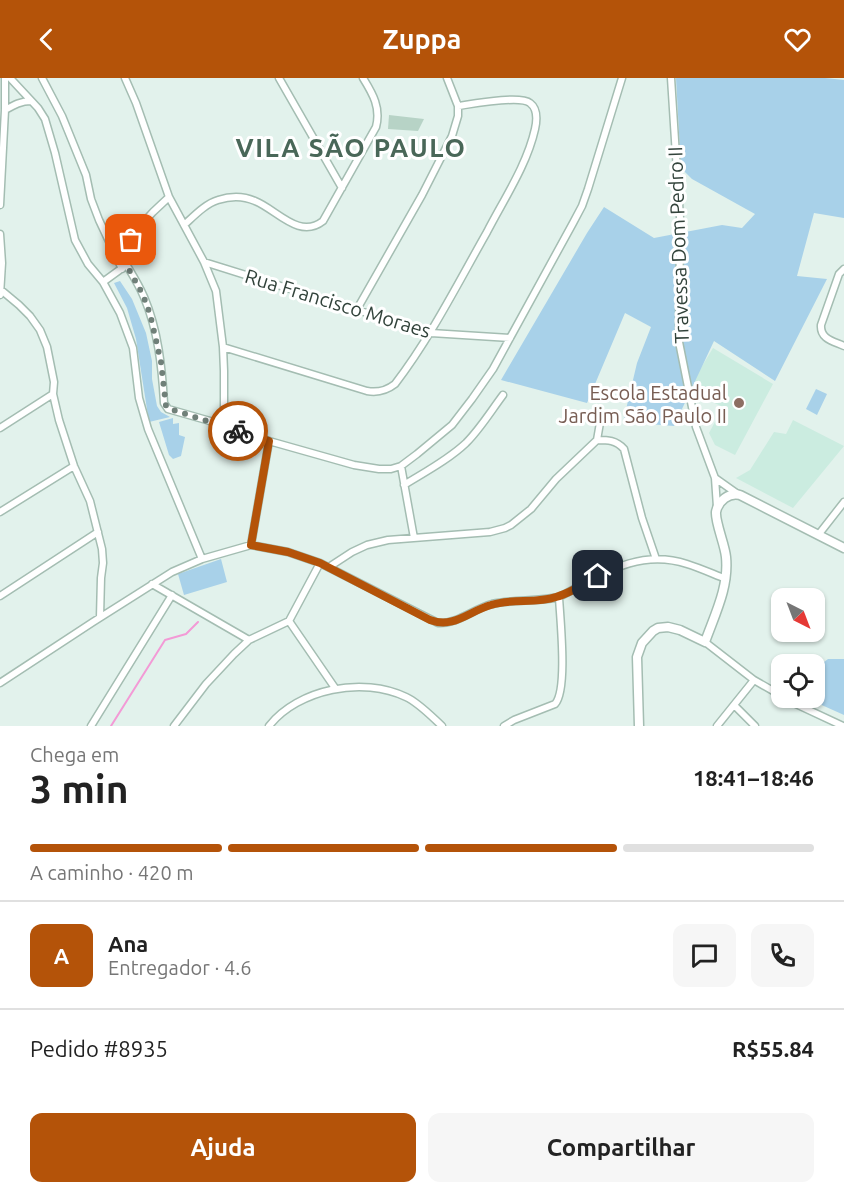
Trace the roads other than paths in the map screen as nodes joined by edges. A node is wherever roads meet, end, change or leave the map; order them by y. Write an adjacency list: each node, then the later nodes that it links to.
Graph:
1 (5, 78): 12 (street)
2 (10, 78): 10 (street)
3 (42, 78): 19 (street)
4 (125, 78): 14 (street)
5 (279, 78): 13 (street)
6 (363, 78): 13 (street)
7 (447, 78): 11 (street)
8 (622, 78): 25 (street)
9 (671, 79): 37 (street, Travessa Dom Pedro II)
10 (32, 101): 12 (street); 21 (street)
11 (458, 106): 23 (street); 24 (street)
12 (6, 110): 15 (street)
13 (342, 188): 16 (street)
14 (169, 197): 16 (street); 19 (street)
15 (0, 205)
16 (184, 225): 18 (street)
17 (0, 234): 22 (street)
18 (204, 262): 23 (street, Rua Francisco Moraes); 27 (street)
19 (124, 266): 21 (street); 31 (street)
20 (844, 269): 26 (street)
21 (103, 282): 48 (street)
22 (1, 293): 28 (street)
23 (356, 311): 24 (street, Rua Francisco Moraes)
24 (431, 333): 25 (street, Rua Francisco Moraes); 27 (street)
25 (510, 338): 36 (street)
26 (844, 346)
27 (223, 347): 31 (street)
28 (53, 394): 32 (street); 35 (street)
29 (503, 394): 38 (street)
30 (601, 417): 33 (street)
31 (224, 425): 34 (street)
32 (0, 428)
33 (597, 440): 45 (street); 49 (street)
34 (269, 441): 36 (street); 46 (street)
35 (74, 466): 42 (street); 43 (street)
36 (401, 466): 38 (street)
37 (715, 478): 39 (street); 41 (street, Travessa Dom Pedro II)
38 (404, 485): 45 (street)
39 (740, 495): 41 (street); 44 (street)
40 (844, 502): 44 (street)
41 (717, 510): 52 (street, Travessa Dom Pedro II)
42 (0, 512)
43 (98, 532): 55 (street); 57 (street)
44 (819, 534): 47 (street)
45 (414, 538): 51 (street)
46 (251, 545): 48 (street); 50 (street)
47 (844, 548)
48 (202, 559): 53 (street)
49 (656, 560): 52 (street); 56 (street)
50 (320, 563): 51 (street); 58 (street)
51 (329, 567): 56 (street)
52 (726, 579): 60 (street, Travessa Dom Pedro II)
53 (152, 584): 54 (street); 57 (street)
54 (172, 595): 59 (street); 67 (street)
55 (0, 596)
56 (559, 597): 71 (street)
57 (100, 617): 62 (street)
58 (289, 621): 59 (street); 63 (street)
59 (249, 640): 68 (street)
60 (705, 642): 61 (street); 72 (street)
61 (754, 680): 64 (street); 65 (street)
62 (0, 683)
63 (334, 688): 69 (street); 70 (street)
64 (771, 690)
65 (734, 705): 73 (street); 74 (street)
66 (805, 708): 75 (street)
67 (91, 726)
68 (174, 726)
69 (269, 726)
70 (442, 726)
71 (504, 726)
72 (639, 726)
73 (717, 726)
74 (755, 726)
75 (843, 726)

